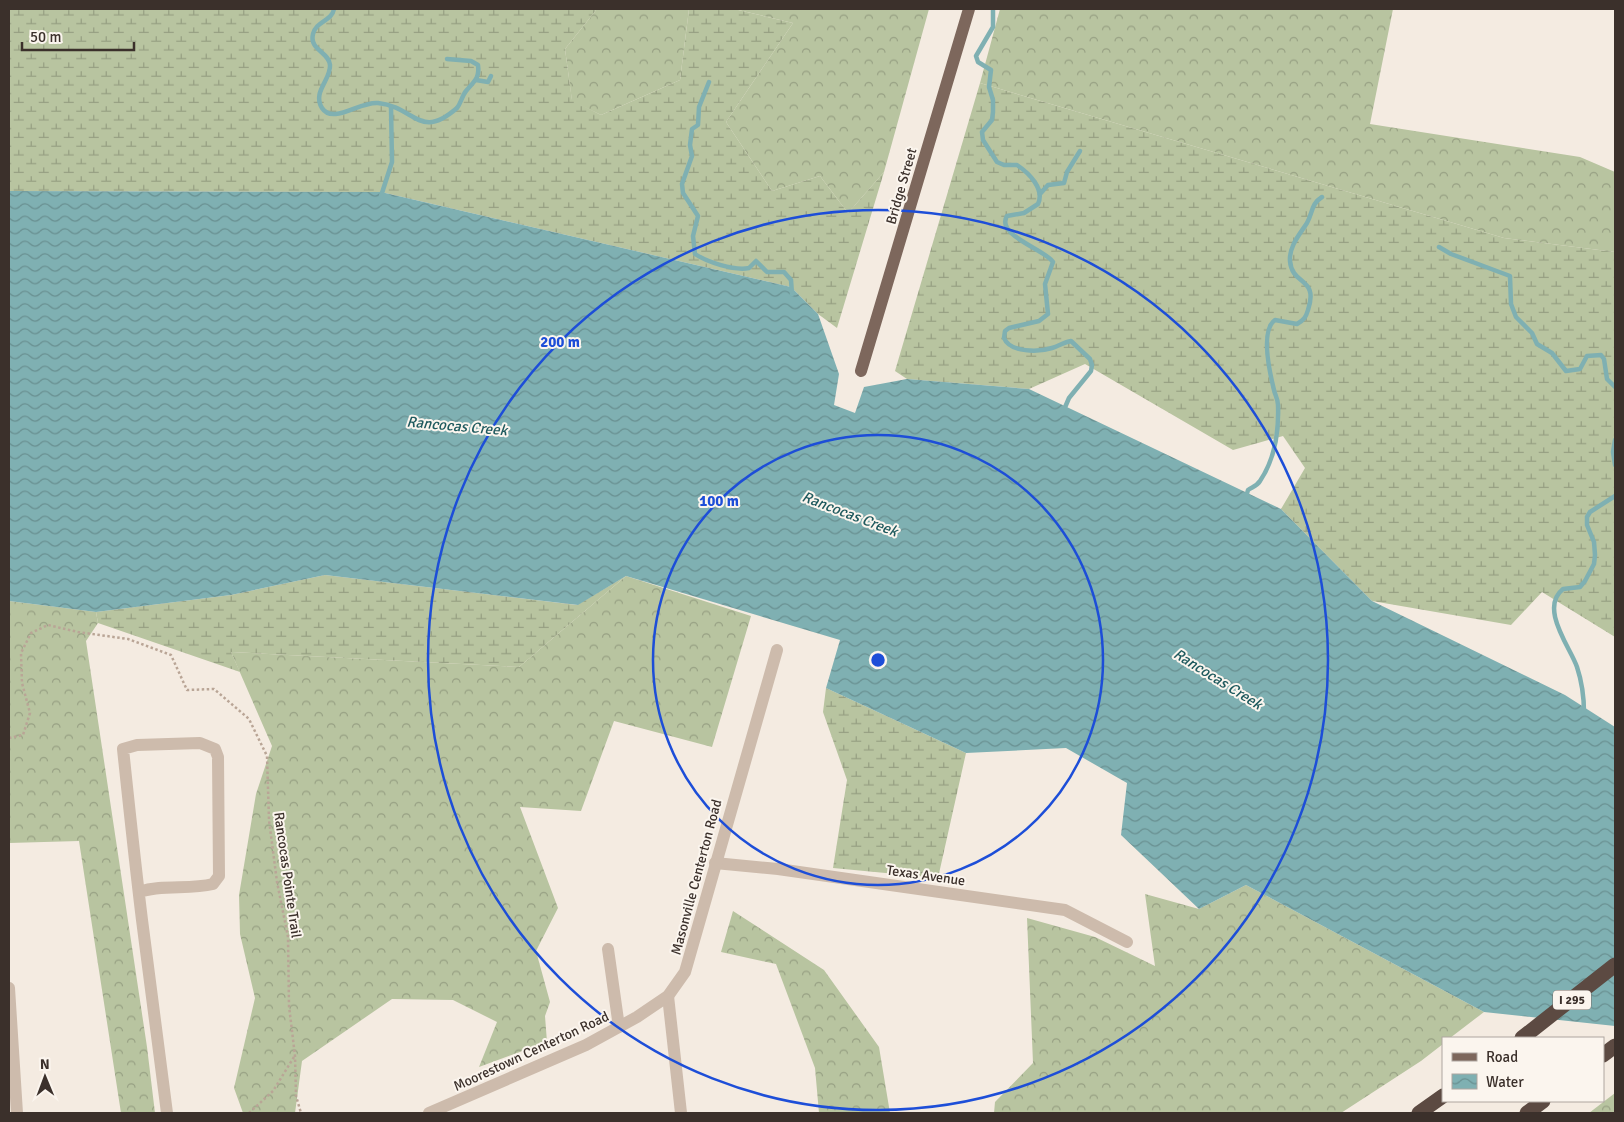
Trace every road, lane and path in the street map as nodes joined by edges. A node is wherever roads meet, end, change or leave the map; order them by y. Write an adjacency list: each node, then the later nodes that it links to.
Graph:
1 (969, 9): 2 (main road, Bridge Street)
2 (861, 370)
3 (777, 650): 5 (street, Masonville Centerton Road)
4 (9, 738): 16 (path, Rancocas Pointe Trail)
5 (715, 863): 7 (street, Texas Avenue); 11 (street, Masonville Centerton Road)
6 (139, 892): 6 (street); 20 (street)
7 (1127, 942)
8 (608, 949): 12 (street)
9 (1615, 965): 13 (highway, I 295)
10 (9, 988): 19 (street)
11 (668, 996): 12 (street, Moorestown Centerton Road); 24 (street)
12 (619, 1027): 23 (street, Moorestown Centerton Road)
13 (1525, 1036)
14 (1615, 1046): 15 (highway)
15 (1604, 1054)
16 (295, 1056): 21 (path); 22 (path, Rancocas Pointe Trail)
17 (1442, 1097): 25 (highway)
18 (1542, 1102): 26 (highway)
19 (17, 1113)
20 (167, 1113)
21 (249, 1113)
22 (301, 1113)
23 (429, 1113)
24 (681, 1113)
25 (1418, 1113)
26 (1526, 1113)

